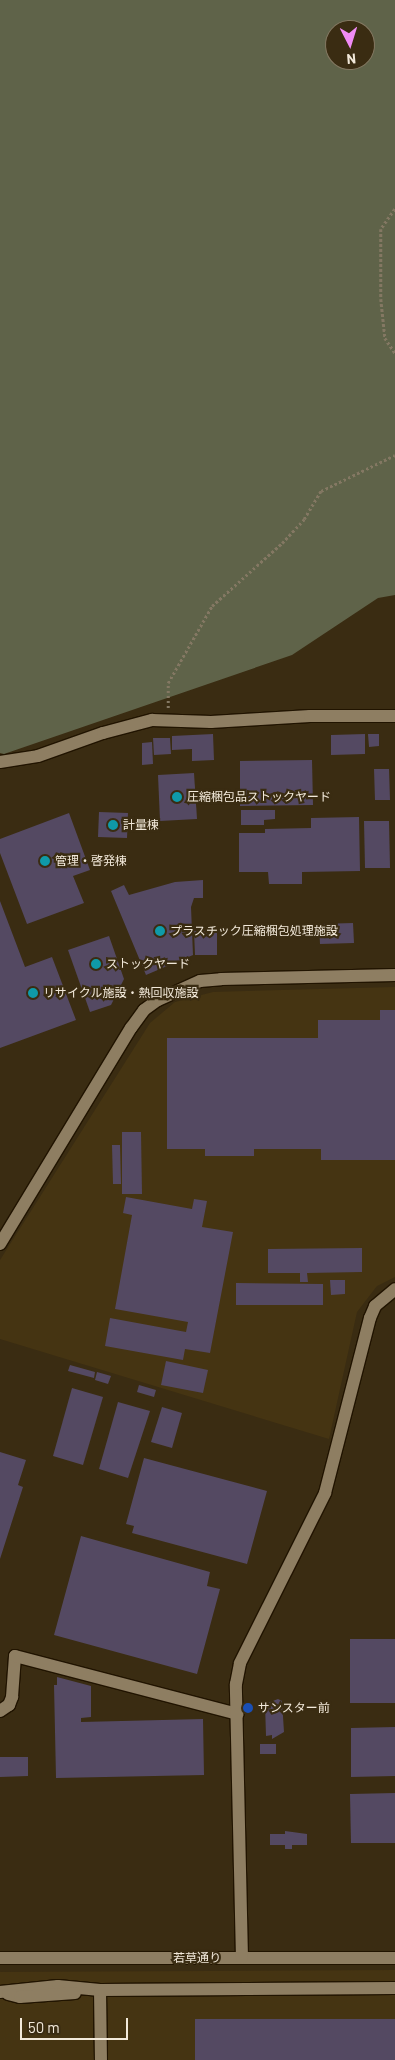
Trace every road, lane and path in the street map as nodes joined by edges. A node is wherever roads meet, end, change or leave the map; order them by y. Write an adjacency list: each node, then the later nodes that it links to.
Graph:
1 (395, 209): 2 (path)
2 (395, 353)
3 (395, 455): 5 (path)
4 (395, 716): 5 (street)
5 (169, 721): 6 (street)
6 (0, 762)
7 (395, 975): 8 (street)
8 (0, 1244)
9 (395, 1289): 11 (street)
10 (0, 1711): 11 (street)
11 (238, 1714): 13 (street)
12 (0, 1958): 13 (street, 若草通り)
13 (242, 1958): 14 (street, 若草通り)
14 (395, 1958)
15 (395, 1988): 16 (street)
16 (100, 1990): 17 (street); 18 (street)
17 (0, 1992)
18 (101, 2060)

